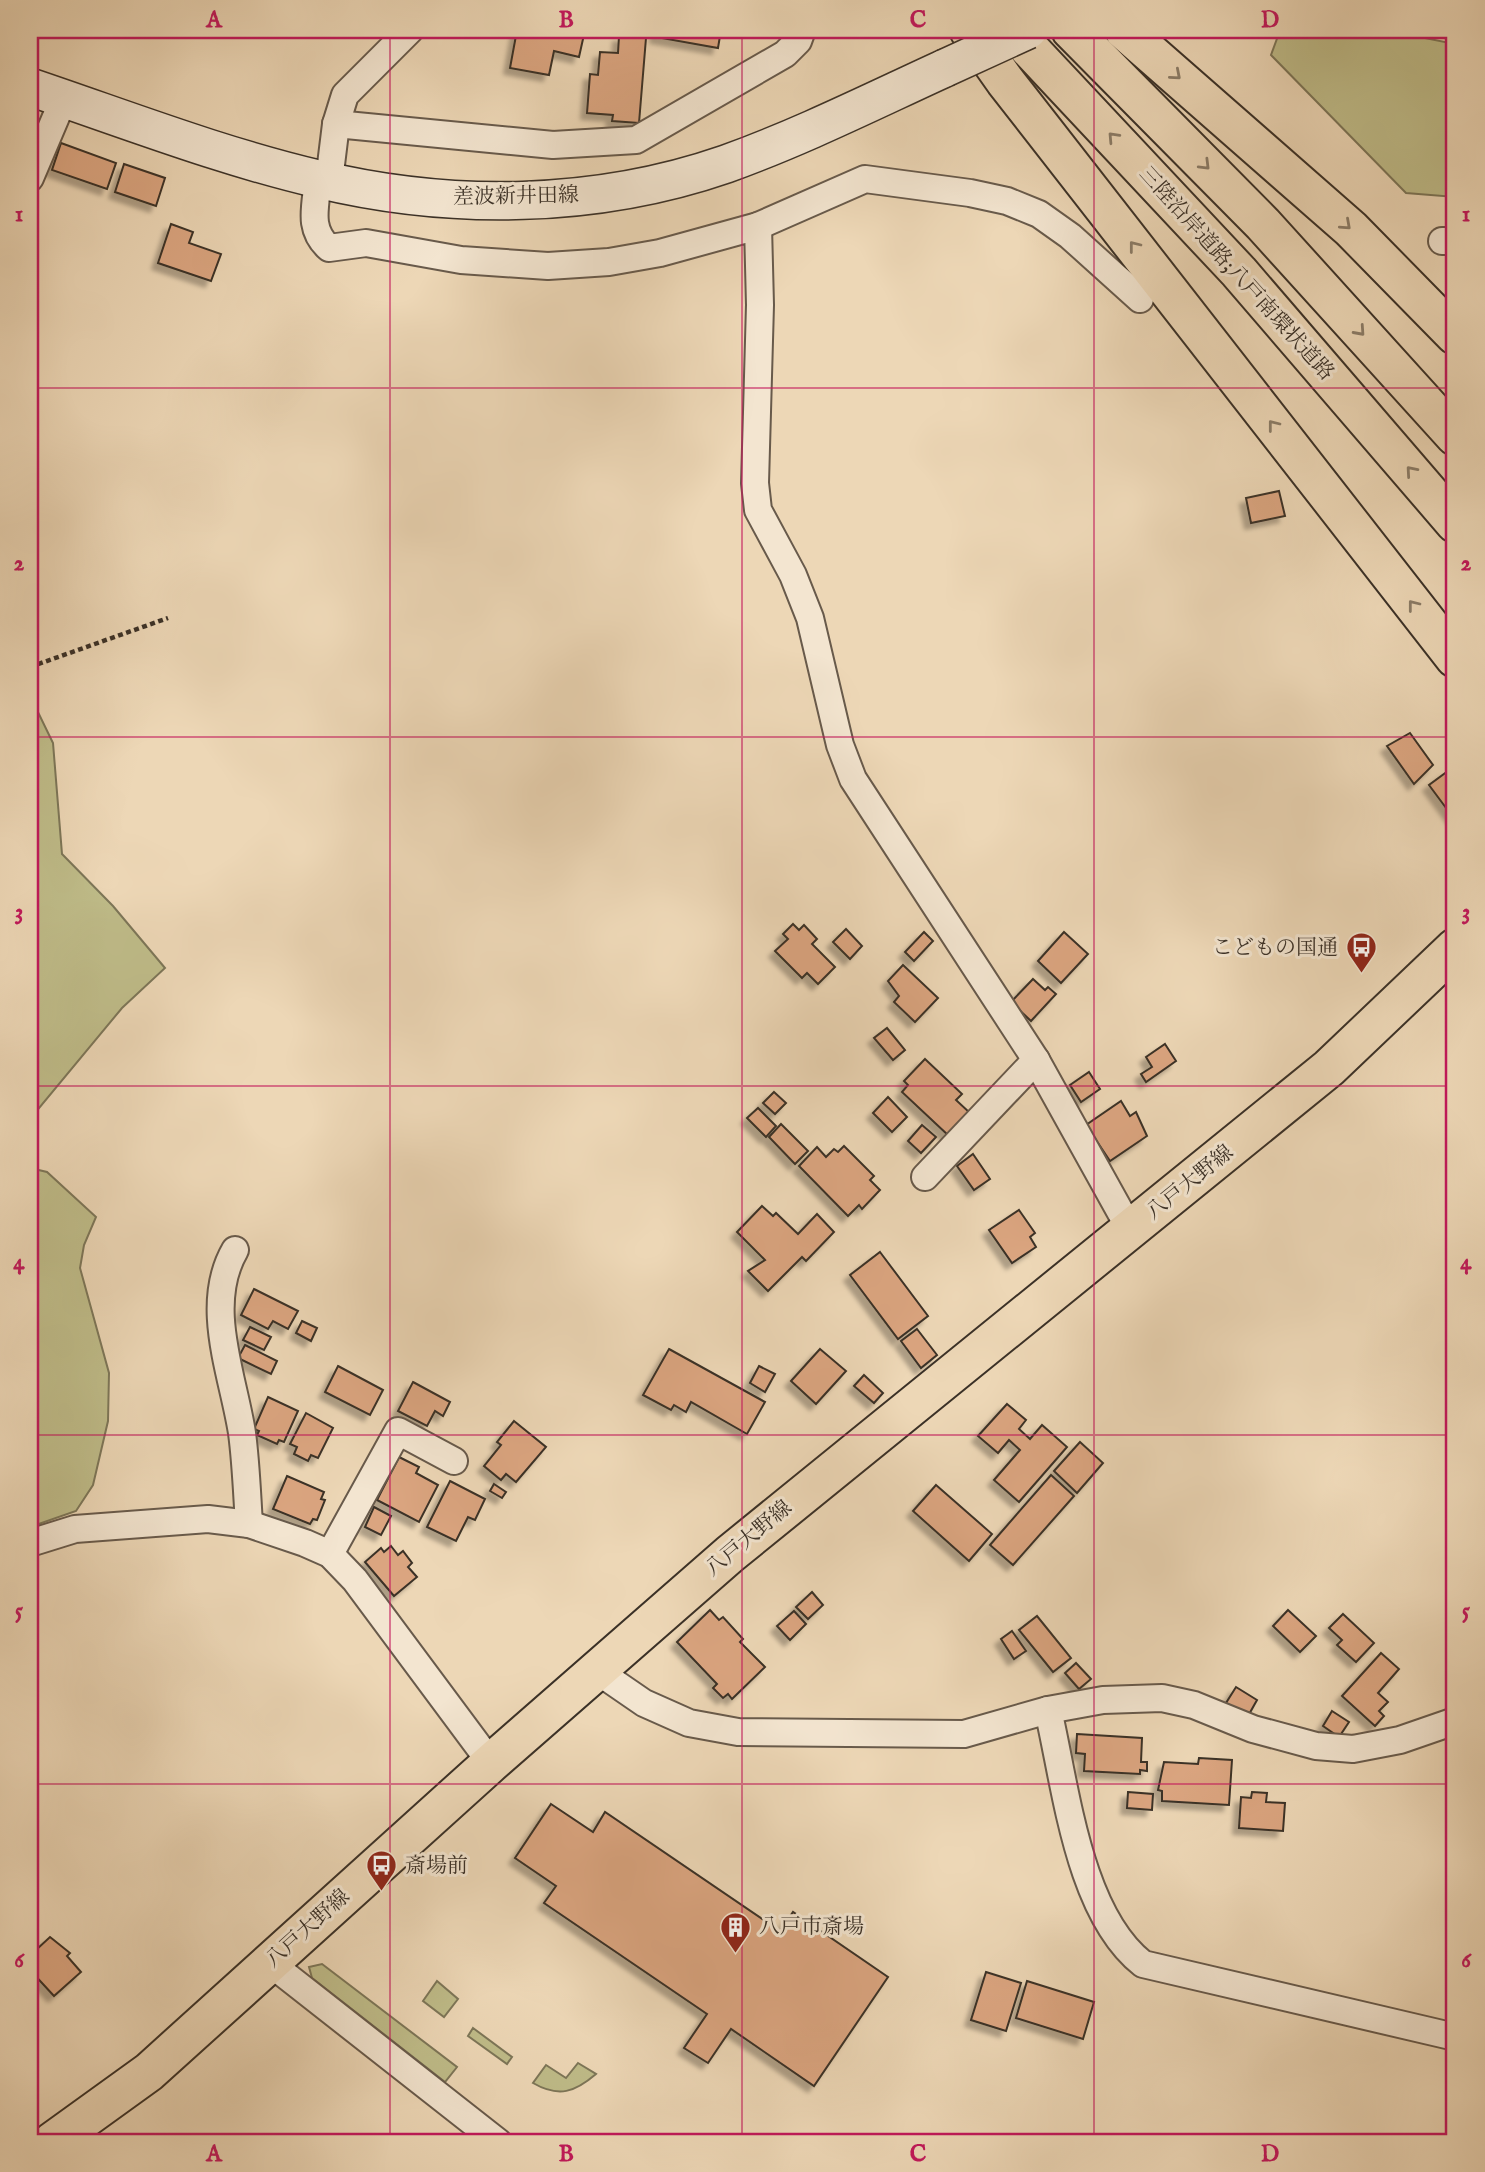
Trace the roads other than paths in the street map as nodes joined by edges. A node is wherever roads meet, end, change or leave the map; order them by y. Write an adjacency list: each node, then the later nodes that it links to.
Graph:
1 (410, 30): 10 (street)
2 (802, 30): 10 (street)
3 (969, 30): 18 (main road, one-way to 3)
4 (1012, 30): 17 (main road, 三陸沿岸道路;八戸南環状道路, one-way to 4)
5 (1028, 30): 12 (main road, 差波新井田線, bridge)
6 (1071, 30): 16 (main road, one-way to 16)
7 (1124, 30): 15 (main road, one-way to 15)
8 (30, 87): 9 (main road, 差波新井田線)
9 (64, 99): 11 (street); 12 (main road, 差波新井田線)
10 (336, 124): 12 (street)
11 (30, 178)
12 (324, 180): 13 (street)
13 (758, 226): 14 (street); 20 (street)
14 (1140, 299)
15 (1455, 335)
16 (1455, 436)
17 (1455, 523)
18 (1455, 659)
19 (1455, 948): 22 (main road, 八戸大野線)
20 (1036, 1060): 21 (street); 22 (street)
21 (925, 1177)
22 (1131, 1231): 28 (main road, 八戸大野線)
23 (235, 1250): 25 (street)
24 (454, 1461): 27 (street)
25 (249, 1524): 26 (street); 27 (street)
26 (30, 1543)
27 (330, 1554): 31 (street)
28 (596, 1670): 29 (street); 31 (main road, 八戸大野線)
29 (1048, 1710): 30 (street); 33 (street)
30 (1455, 1721)
31 (492, 1763): 32 (main road, 八戸大野線)
32 (270, 1963): 34 (main road, 八戸大野線); 35 (street)
33 (1455, 2037)
34 (52, 2142)
35 (498, 2142)

